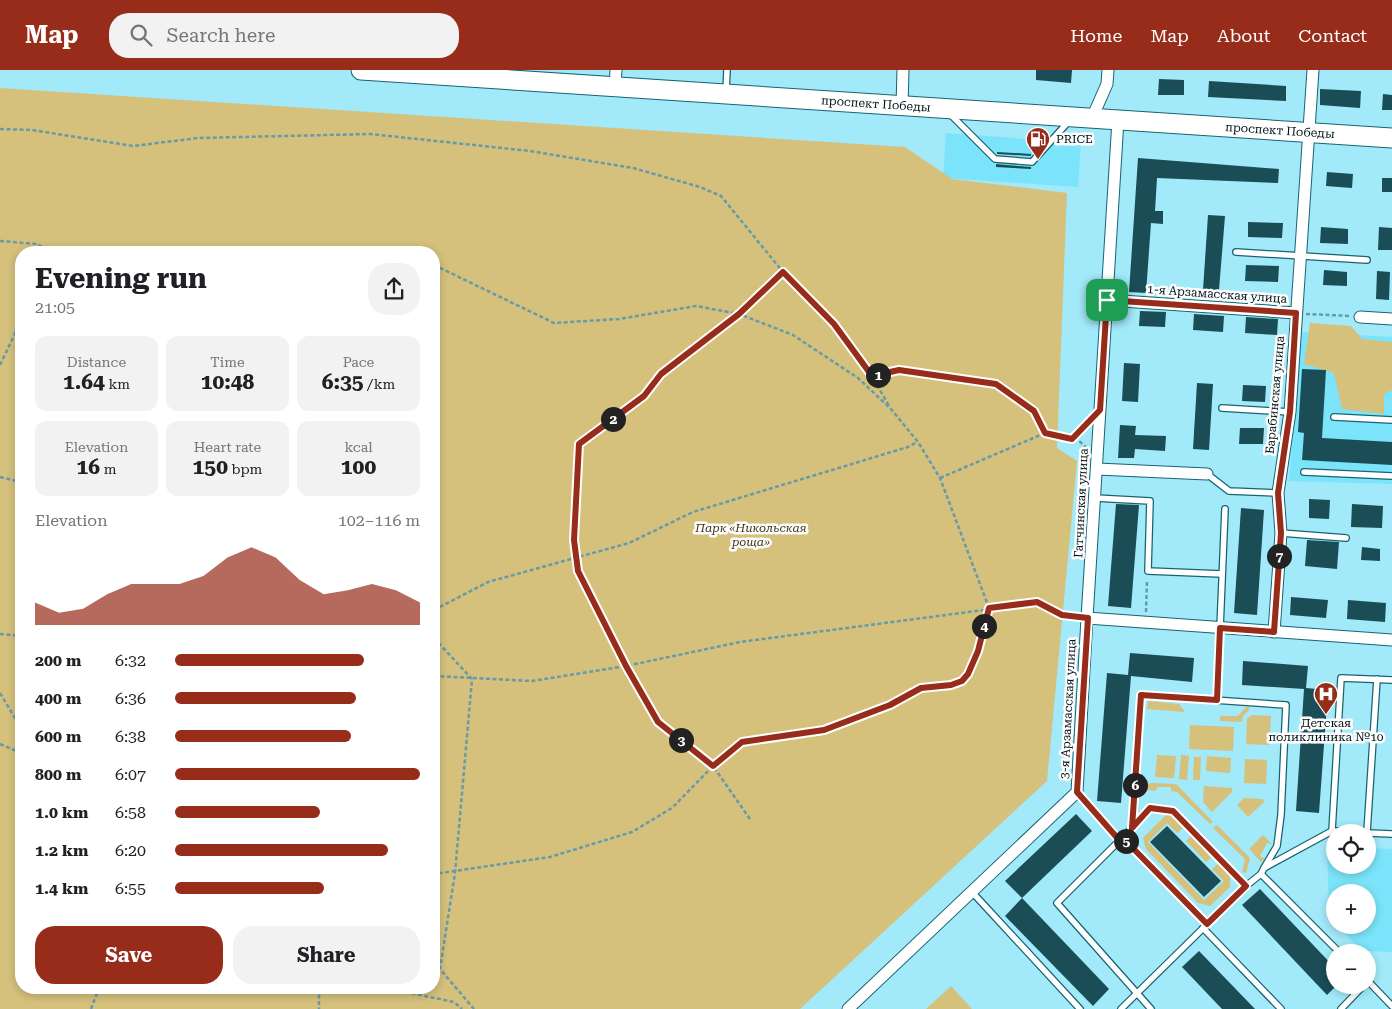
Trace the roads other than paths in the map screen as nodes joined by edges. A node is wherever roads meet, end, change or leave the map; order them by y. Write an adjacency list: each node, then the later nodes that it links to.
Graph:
1 (361, 70): 6 (main road, проспект Победы)
2 (727, 70): 7 (lane)
3 (903, 70): 8 (street)
4 (1108, 70): 11 (street)
5 (1313, 70): 13 (street, Барабинская улица)
6 (615, 78): 7 (main road, проспект Победы)
7 (726, 94): 8 (main road, проспект Победы)
8 (902, 106): 9 (main road, проспект Победы)
9 (945, 108): 10 (main road, проспект Победы); 10 (lane)
10 (1073, 118): 11 (main road, проспект Победы)
11 (1092, 118): 12 (main road, проспект Победы)
12 (1118, 120): 13 (main road, проспект Победы); 18 (street, Гатчинская улица)
13 (1308, 132): 14 (main road, проспект Победы); 16 (street, Барабинская улица)
14 (1392, 138)
15 (1236, 252): 16 (lane)
16 (1301, 256): 17 (lane); 19 (street, Барабинская улица)
17 (1368, 260)
18 (1107, 300): 19 (street, 1-я Арзамасская улица); 26 (street, Гатчинская улица)
19 (1296, 313): 23 (street, Барабинская улица)
20 (1360, 317): 21 (street)
21 (1392, 319)
22 (1222, 408): 23 (lane)
23 (1290, 412): 30 (street, Барабинская улица)
24 (1334, 417): 25 (lane)
25 (1392, 420)
26 (1096, 469): 28 (street); 31 (street, Гатчинская улица)
27 (1304, 472): 29 (lane)
28 (1208, 474): 30 (lane)
29 (1392, 476)
30 (1278, 493): 33 (street, Барабинская улица)
31 (1095, 498): 35 (lane); 36 (street, Гатчинская улица)
32 (1225, 509): 35 (lane)
33 (1281, 533): 34 (lane); 38 (street, Барабинская улица)
34 (1346, 538)
35 (1222, 574): 37 (lane)
36 (1088, 618): 37 (street); 43 (street, 3-я Арзамасская улица)
37 (1220, 628): 38 (street); 42 (lane)
38 (1274, 632): 39 (street)
39 (1392, 640)
40 (1377, 679): 41 (lane); 44 (lane); 45 (lane)
41 (1392, 680)
42 (1217, 700): 46 (lane); 51 (lane)
43 (1077, 792): 50 (lane); 53 (street, 3-я Арзамасская улица)
44 (1332, 824)
45 (1368, 824)
46 (1132, 828): 50 (lane); 52 (lane)
47 (1376, 833): 48 (lane)
48 (1392, 834)
49 (1326, 835): 51 (lane)
50 (1121, 839): 54 (lane); 57 (lane)
51 (1262, 871): 52 (lane); 55 (lane)
52 (1246, 886): 54 (lane)
53 (972, 892): 60 (street, 3-я Арзамасская улица); 61 (lane)
54 (1205, 926): 57 (lane); 64 (lane)
55 (1331, 944)
56 (1376, 989): 59 (lane)
57 (1136, 994): 62 (lane); 63 (lane)
58 (1355, 994): 65 (lane)
59 (1392, 1006)
60 (848, 1009)
61 (1080, 1009)
62 (1121, 1009)
63 (1151, 1009)
64 (1281, 1009)
65 (1341, 1009)

